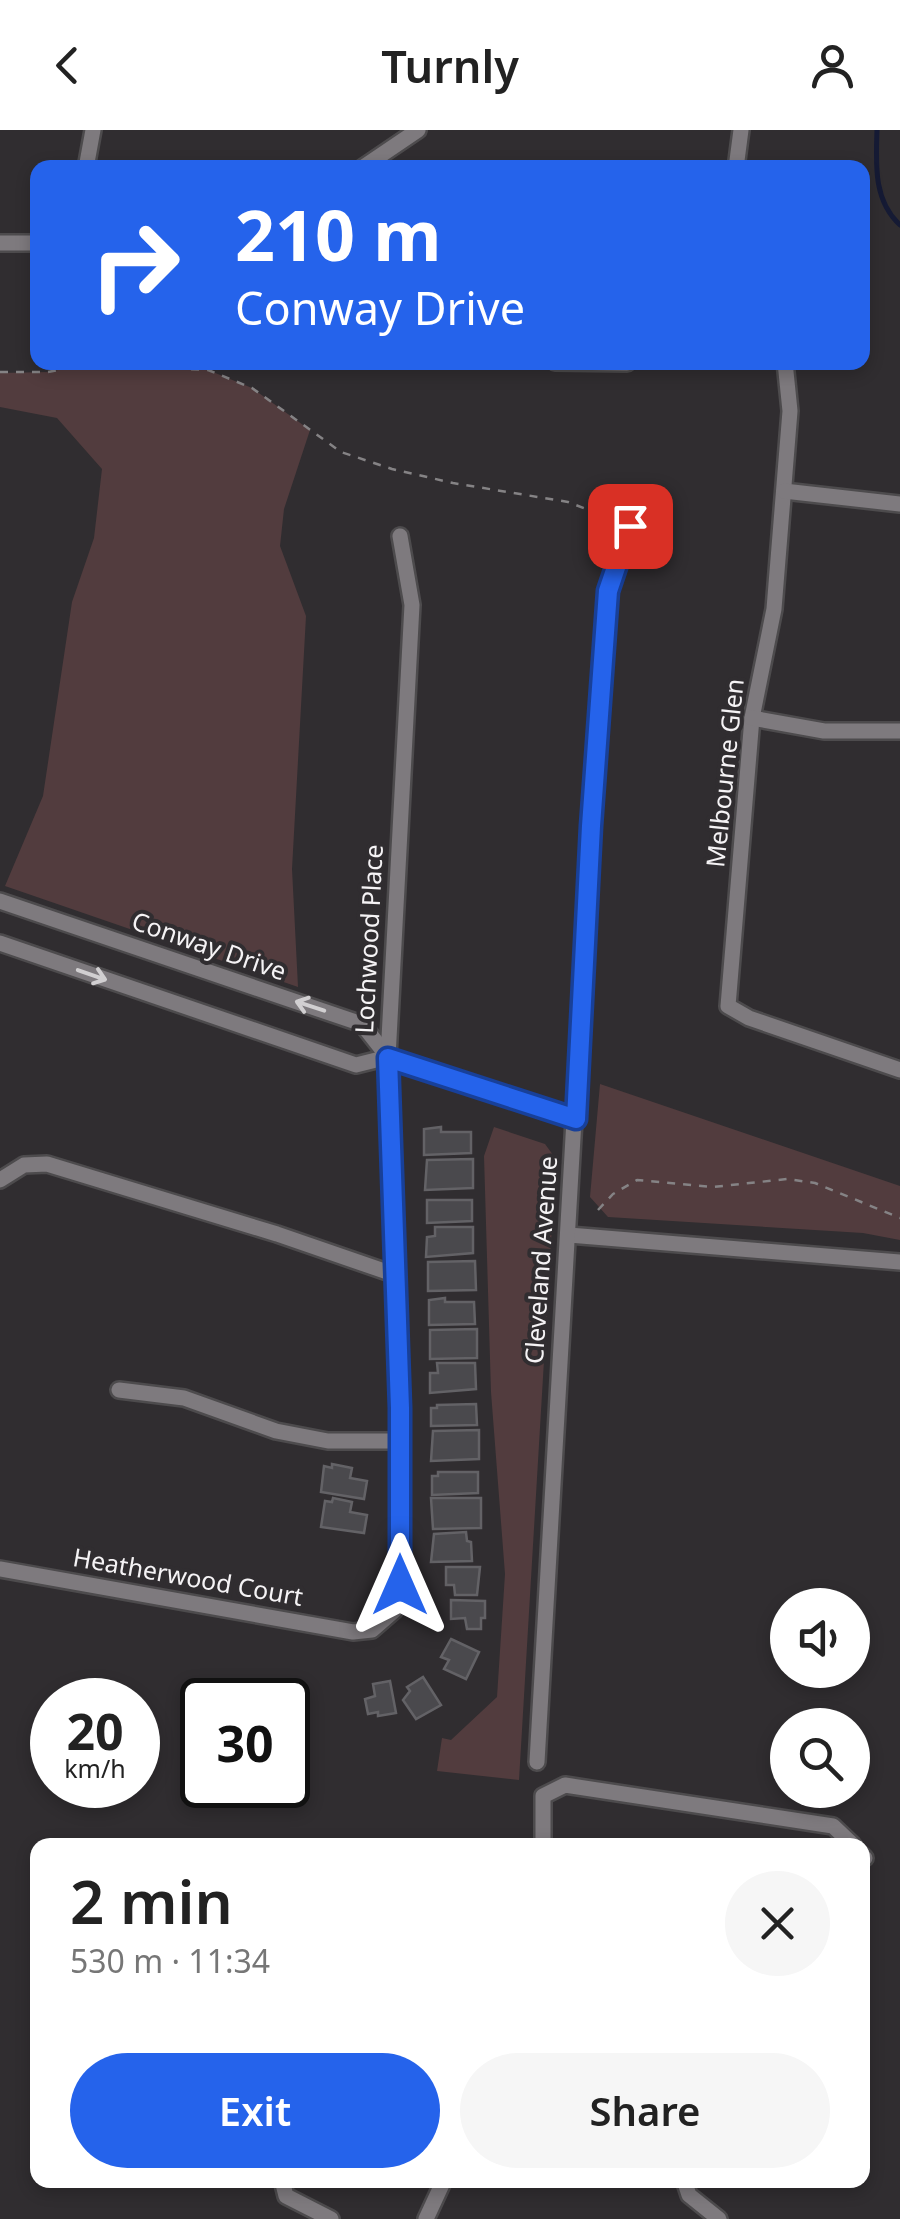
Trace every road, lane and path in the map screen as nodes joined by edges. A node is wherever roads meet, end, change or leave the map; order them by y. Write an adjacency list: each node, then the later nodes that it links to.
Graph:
1 (92, 130): 4 (street)
2 (418, 130): 5 (street)
3 (741, 130): 6 (street)
4 (87, 160)
5 (374, 160)
6 (737, 160)
7 (0, 243): 8 (street)
8 (30, 243)
9 (58, 370): 12 (path)
10 (208, 370): 15 (path)
11 (786, 370): 13 (street, Melbourne Glen)
12 (0, 372)
13 (784, 492): 14 (street); 17 (street, Melbourne Glen)
14 (900, 504)
15 (630, 526): 23 (street, Cleveland Avenue)
16 (400, 536): 21 (street, Lochwood Place)
17 (752, 718): 18 (street); 22 (street, Melbourne Glen)
18 (900, 732)
19 (0, 902): 21 (street, Conway Drive, one-way to 19)
20 (0, 943): 21 (street, Conway Drive, one-way to 21)
21 (388, 1058): 23 (street, Conway Drive); 29 (street, Lochwood Place)
22 (900, 1070)
23 (576, 1119): 27 (street, Cleveland Avenue)
24 (0, 1180): 29 (street)
25 (598, 1210): 26 (path)
26 (900, 1218)
27 (570, 1235): 28 (street); 34 (street, Cleveland Avenue)
28 (900, 1262)
29 (396, 1275): 31 (street, Lochwood Place)
30 (120, 1390): 31 (street)
31 (400, 1441): 33 (street, Lochwood Place)
32 (0, 1570): 33 (street, Heatherwood Court)
33 (400, 1585)
34 (536, 1762)
35 (543, 1838): 36 (street)
36 (845, 1838)
37 (284, 2188): 40 (street)
38 (440, 2188): 41 (street)
39 (687, 2188): 42 (street)
40 (331, 2219)
41 (426, 2219)
42 (720, 2219)

